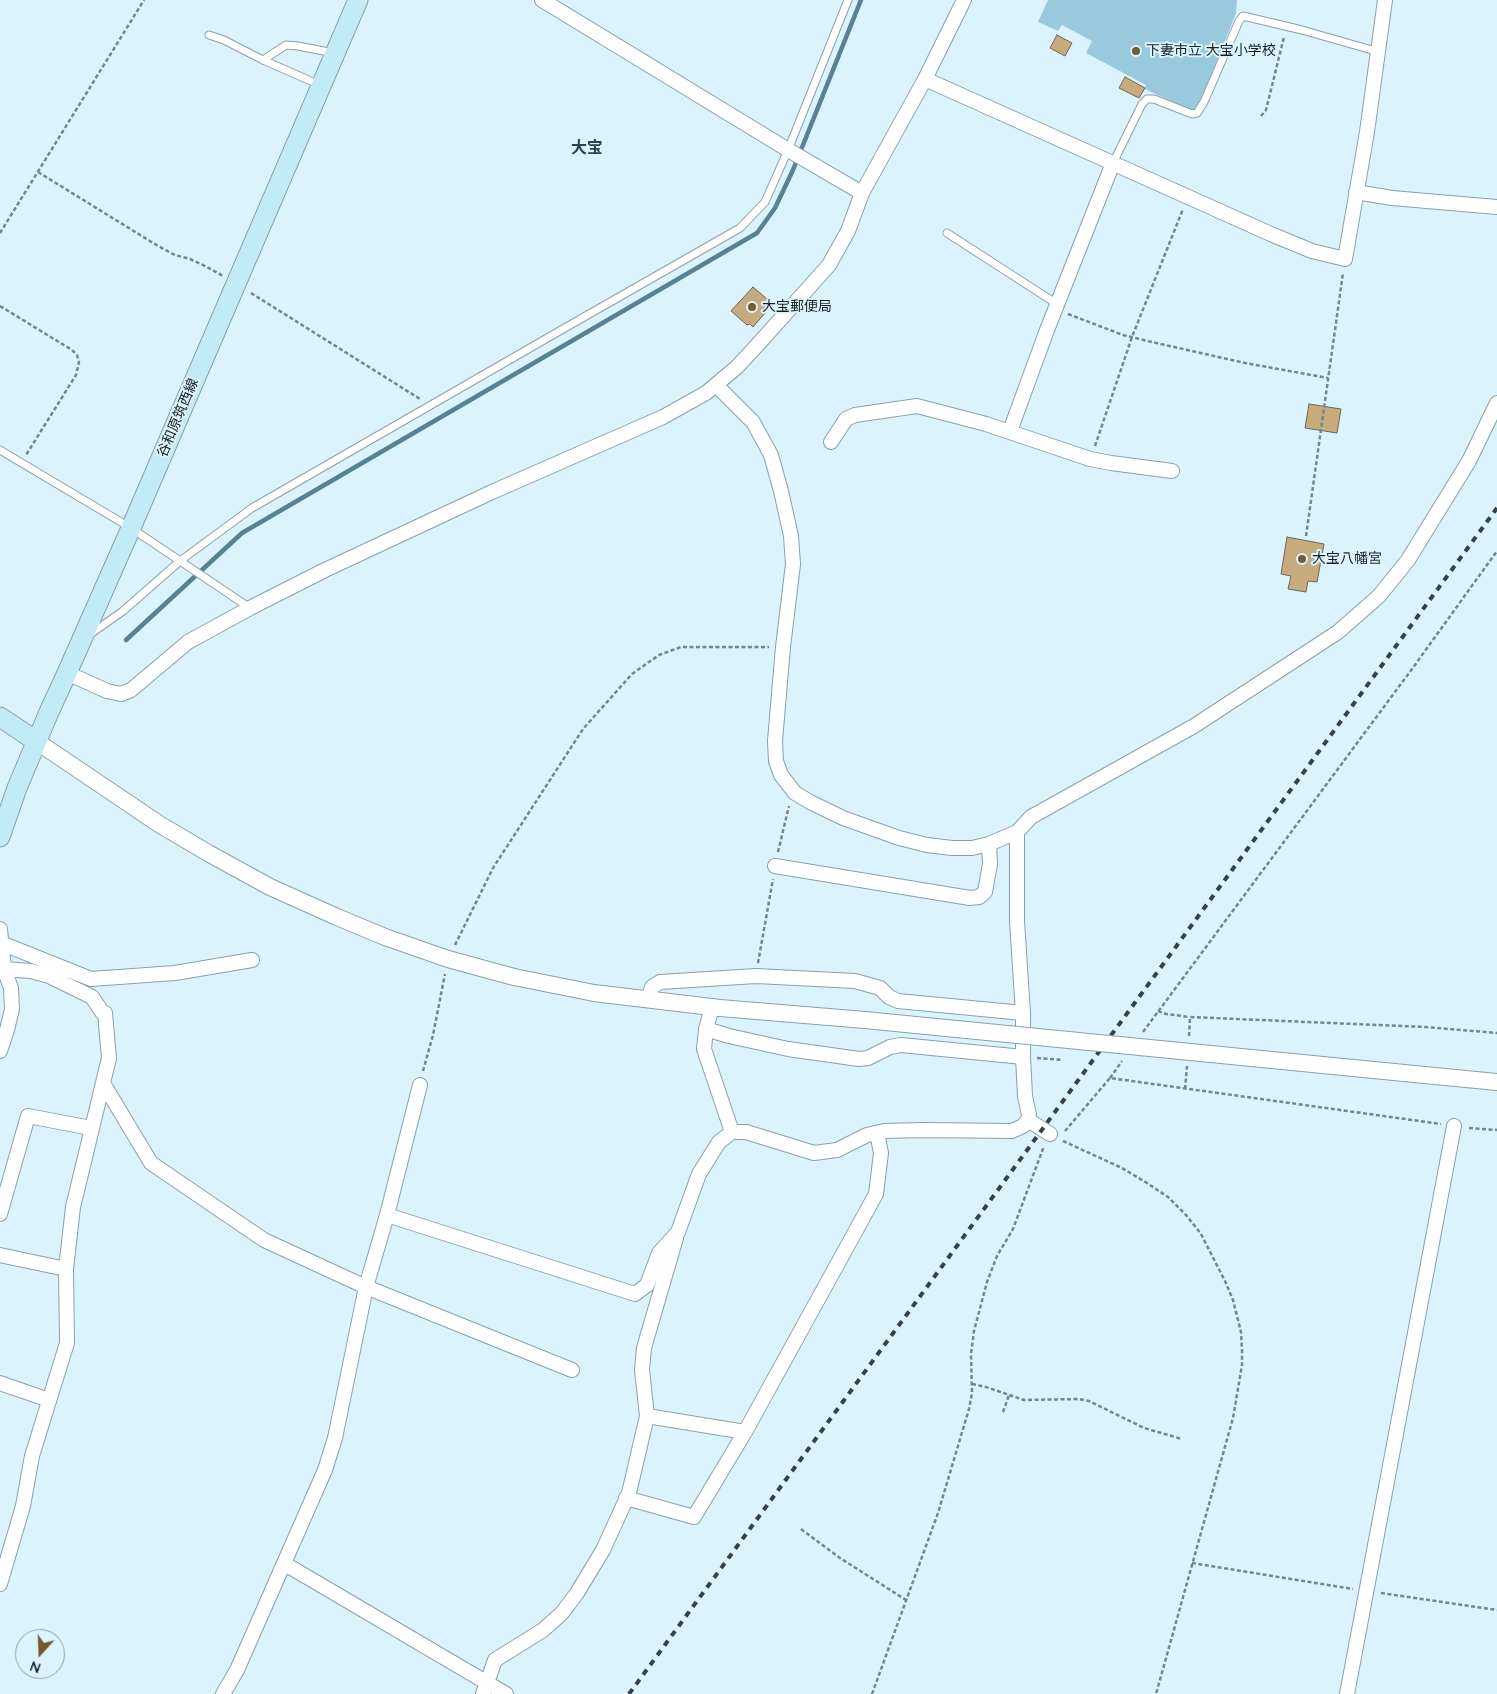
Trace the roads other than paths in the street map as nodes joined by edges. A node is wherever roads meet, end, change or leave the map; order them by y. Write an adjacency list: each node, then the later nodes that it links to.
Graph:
1 (358, 0): 8 (main road, 谷和原筑西線)
2 (542, 0): 12 (street)
3 (848, 0): 12 (lane)
4 (964, 0): 10 (street)
5 (1385, 0): 7 (street)
6 (209, 35): 9 (lane)
7 (1379, 52): 13 (lane); 14 (street)
8 (334, 53): 9 (lane); 11 (main road, 谷和原筑西線)
9 (263, 60): 11 (lane)
10 (925, 79): 13 (street); 15 (street)
11 (321, 85): 25 (main road, 谷和原筑西線)
12 (789, 151): 15 (street); 26 (lane)
13 (1113, 163): 14 (street); 18 (street)
14 (1356, 192): 16 (street)
15 (862, 193): 19 (street)
16 (1497, 207)
17 (947, 234): 18 (lane)
18 (1056, 306): 21 (street)
19 (716, 385): 27 (street); 34 (street)
20 (1497, 403): 32 (street)
21 (1010, 431): 22 (street); 24 (street)
22 (831, 442)
23 (0, 450): 25 (lane)
24 (1172, 471)
25 (131, 528): 26 (lane); 28 (main road, 谷和原筑西線)
26 (180, 561): 27 (lane); 28 (lane)
27 (250, 608): 29 (street)
28 (81, 641): 29 (main road, 谷和原筑西線)
29 (67, 673): 31 (main road, 谷和原筑西線)
30 (0, 717): 31 (main road)
31 (36, 741): 33 (main road, 谷和原筑西線); 39 (street)
32 (1017, 832): 34 (street); 41 (street)
33 (0, 837)
34 (989, 844): 35 (street)
35 (775, 866)
36 (1, 936): 37 (street); 38 (street)
37 (252, 960)
38 (4, 970): 43 (street); 46 (street)
39 (648, 1000): 40 (street); 41 (street)
40 (712, 1007): 42 (street); 45 (street, bridge)
41 (1023, 1013): 44 (street)
42 (706, 1029): 44 (street); 51 (street)
43 (0, 1051)
44 (1023, 1057): 48 (street)
45 (1497, 1082)
46 (104, 1083): 50 (street); 59 (street)
47 (420, 1084): 55 (street)
48 (1028, 1120): 52 (street); 53 (street)
49 (1454, 1126): 73 (street)
50 (91, 1128): 54 (street); 58 (street)
51 (732, 1132): 52 (street); 56 (street)
52 (877, 1133): 66 (street)
53 (1053, 1136)
54 (0, 1214)
55 (386, 1216): 59 (street); 60 (street)
56 (678, 1232): 60 (street); 61 (street)
57 (0, 1255): 58 (street)
58 (66, 1269): 64 (street)
59 (366, 1288): 62 (street); 68 (street)
60 (635, 1294): 61 (street)
61 (658, 1300): 65 (street)
62 (572, 1370)
63 (0, 1383): 64 (street)
64 (49, 1400): 69 (street)
65 (647, 1416): 66 (street); 67 (street)
66 (744, 1432): 67 (street)
67 (626, 1498): 70 (street)
68 (285, 1564): 70 (street); 71 (street)
69 (0, 1584)
70 (485, 1688): 72 (street)
71 (223, 1694)
72 (506, 1694)
73 (1347, 1694)

